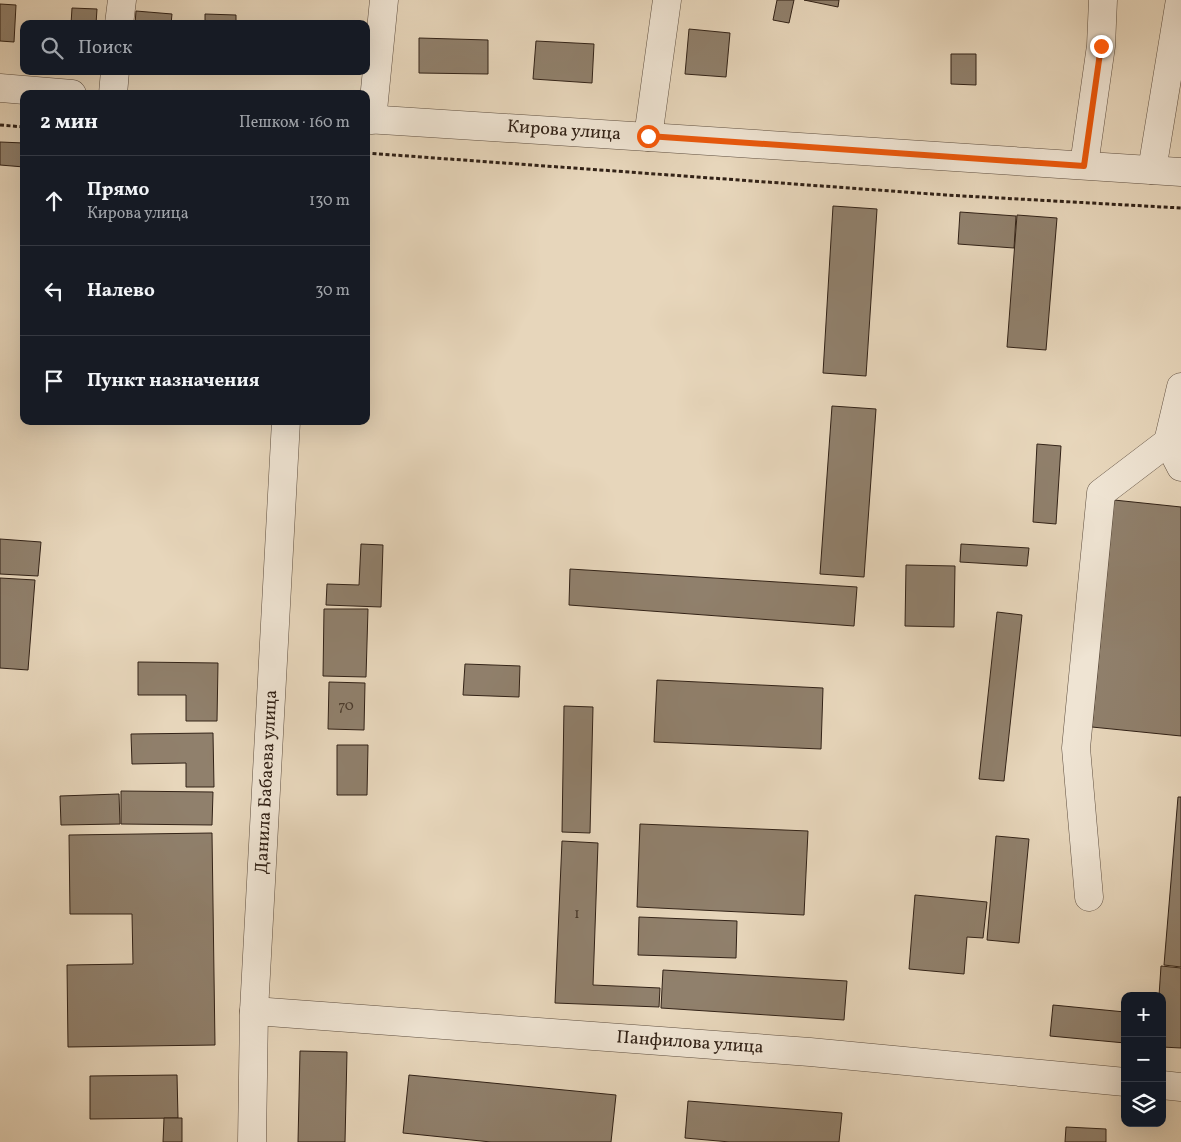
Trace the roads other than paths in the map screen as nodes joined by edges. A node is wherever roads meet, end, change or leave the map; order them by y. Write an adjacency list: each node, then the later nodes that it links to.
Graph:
1 (122, 0): 6 (street)
2 (384, 0): 11 (street)
3 (667, 0): 13 (street)
4 (1103, 0): 14 (street)
5 (1180, 0): 15 (street)
6 (120, 20)
7 (115, 75): 10 (street)
8 (0, 88): 9 (street)
9 (24, 90)
10 (113, 90)
11 (370, 111)
12 (370, 119): 13 (street, Кирова улица)
13 (648, 136): 14 (street, Кирова улица)
14 (1084, 166): 15 (street, Кирова улица)
15 (1152, 170): 16 (street, Кирова улица)
16 (1181, 172)
17 (1181, 387): 19 (street)
18 (286, 425): 22 (street, Данила Бабаева улица)
19 (1168, 442): 20 (street); 21 (street)
20 (1181, 467)
21 (1089, 897)
22 (254, 1011): 23 (street, Панфилова улица); 26 (street, Данила Бабаева улица)
23 (1121, 1082)
24 (1166, 1085): 25 (street)
25 (1181, 1087)
26 (252, 1142)

